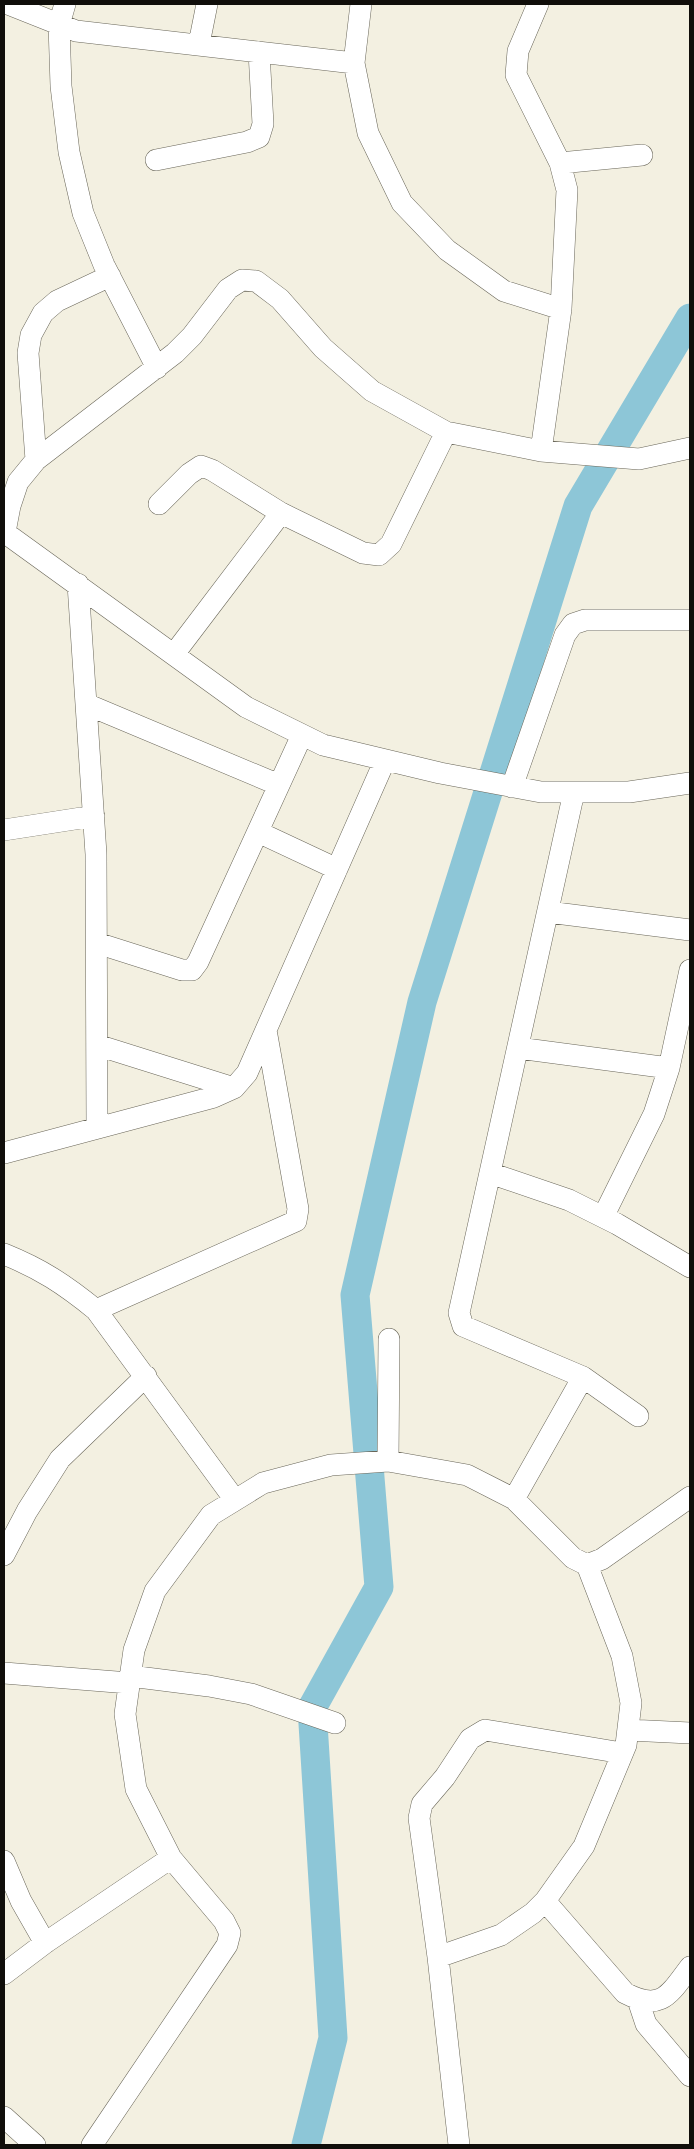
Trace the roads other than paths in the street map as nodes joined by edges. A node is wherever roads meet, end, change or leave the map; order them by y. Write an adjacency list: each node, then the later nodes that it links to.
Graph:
1 (8, 4): 6 (street)
2 (65, 4): 6 (street)
3 (207, 4): 7 (street)
4 (361, 4): 9 (street)
5 (538, 4): 12 (street)
6 (59, 25): 7 (street); 13 (street)
7 (198, 44): 8 (street)
8 (259, 52): 9 (street); 11 (street)
9 (354, 63): 14 (street)
10 (642, 155): 12 (street)
11 (156, 160)
12 (560, 163): 14 (street)
13 (110, 276): 15 (street); 19 (street)
14 (561, 309): 18 (street)
15 (157, 368): 16 (street); 19 (street)
16 (446, 432): 18 (street); 21 (street)
17 (690, 448): 18 (street)
18 (541, 451)
19 (36, 460): 22 (street)
20 (159, 504): 21 (street)
21 (281, 513): 25 (street)
22 (4, 532): 23 (street)
23 (78, 584): 25 (street); 26 (street)
24 (690, 620): 31 (street)
25 (174, 654): 27 (street)
26 (86, 704): 30 (street); 33 (street)
27 (302, 735): 28 (street); 30 (street)
28 (385, 760): 31 (street); 36 (street)
29 (690, 783): 32 (street)
30 (279, 785): 35 (street)
31 (512, 787): 32 (street)
32 (574, 792): 37 (street)
33 (94, 816): 34 (street); 39 (street)
34 (4, 830)
35 (258, 832): 36 (street); 39 (street)
36 (337, 869): 41 (street)
37 (548, 912): 38 (street); 43 (street)
38 (690, 930)
39 (97, 943): 42 (street)
40 (690, 970): 44 (street)
41 (266, 1030): 45 (street); 52 (street)
42 (97, 1045): 45 (street); 46 (street)
43 (518, 1048): 44 (street); 48 (street)
44 (670, 1068): 49 (street)
45 (234, 1088): 46 (street)
46 (97, 1128): 47 (street)
47 (4, 1153)
48 (490, 1172): 49 (street); 55 (street)
49 (603, 1217): 51 (street)
50 (4, 1254): 52 (street)
51 (690, 1267)
52 (96, 1310): 54 (street)
53 (389, 1339): 57 (street)
54 (146, 1376): 60 (street); 61 (street)
55 (583, 1377): 56 (street); 59 (street)
56 (638, 1416)
57 (373, 1462): 59 (street); 60 (street)
58 (690, 1496): 62 (street)
59 (514, 1499): 62 (street)
60 (235, 1500): 64 (street)
61 (4, 1555)
62 (588, 1565): 66 (street)
63 (4, 1673): 64 (street)
64 (130, 1679): 65 (street); 69 (street)
65 (335, 1723)
66 (628, 1730): 67 (street); 68 (street)
67 (690, 1734)
68 (622, 1753): 71 (street); 73 (street)
69 (171, 1858): 72 (street); 80 (street)
70 (4, 1861): 72 (street)
71 (545, 1901): 73 (street); 76 (street)
72 (45, 1943): 75 (street)
73 (438, 1957): 81 (street)
74 (690, 1967): 76 (street)
75 (4, 1974)
76 (638, 2000): 77 (street)
77 (690, 2076)
78 (4, 2117): 79 (street)
79 (35, 2145)
80 (92, 2145)
81 (459, 2145)

